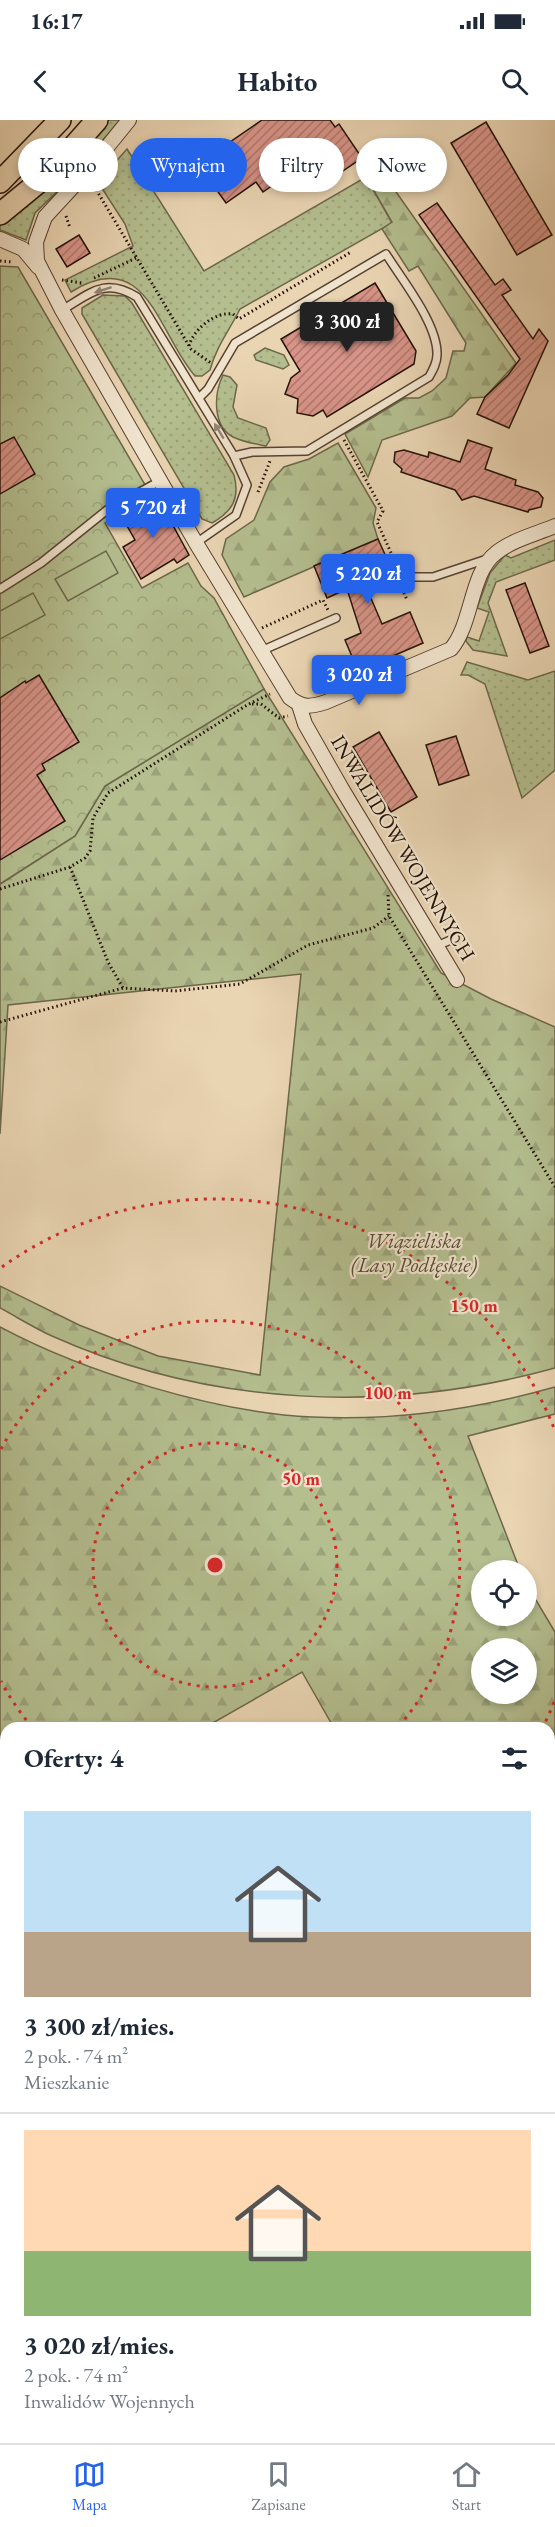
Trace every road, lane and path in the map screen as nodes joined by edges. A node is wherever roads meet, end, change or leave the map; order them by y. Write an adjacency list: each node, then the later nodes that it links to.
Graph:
1 (60, 120): 5 (main road)
2 (98, 120): 9 (main road)
3 (129, 120): 4 (street)
4 (114, 138)
5 (8, 167): 6 (main road)
6 (0, 182)
7 (67, 192): 13 (street)
8 (96, 192): 12 (path)
9 (0, 214)
10 (0, 239): 13 (street)
11 (351, 252): 16 (path)
12 (136, 258): 14 (path); 16 (path)
13 (43, 274): 15 (street, INWALIDÓW WOJENNYCH)
14 (58, 279)
15 (62, 310): 18 (lane, one-way to 15); 21 (street, INWALIDÓW WOJENNYCH)
16 (189, 346): 17 (path)
17 (221, 367): 18 (lane); 19 (lane)
18 (199, 398): 20 (lane, one-way to 18)
19 (340, 432): 20 (lane); 27 (path)
20 (234, 456): 23 (lane)
21 (160, 481): 23 (street, INWALIDÓW WOJENNYCH); 26 (lane)
22 (555, 526): 24 (street)
23 (196, 543): 30 (street, INWALIDÓW WOJENNYCH)
24 (489, 559): 25 (lane); 33 (street)
25 (414, 577)
26 (0, 588)
27 (407, 600)
28 (334, 615): 29 (path); 30 (lane)
29 (257, 628)
30 (260, 652): 33 (street, INWALIDÓW WOJENNYCH)
31 (273, 693): 32 (path)
32 (247, 705): 33 (path); 34 (path)
33 (300, 705): 37 (street, INWALIDÓW WOJENNYCH)
34 (70, 867): 35 (path); 39 (path)
35 (0, 889)
36 (455, 938): 37 (lane)
37 (437, 946): 38 (street, INWALIDÓW WOJENNYCH)
38 (458, 980)
39 (123, 988): 40 (path); 41 (path)
40 (0, 1022)
41 (555, 1187)

